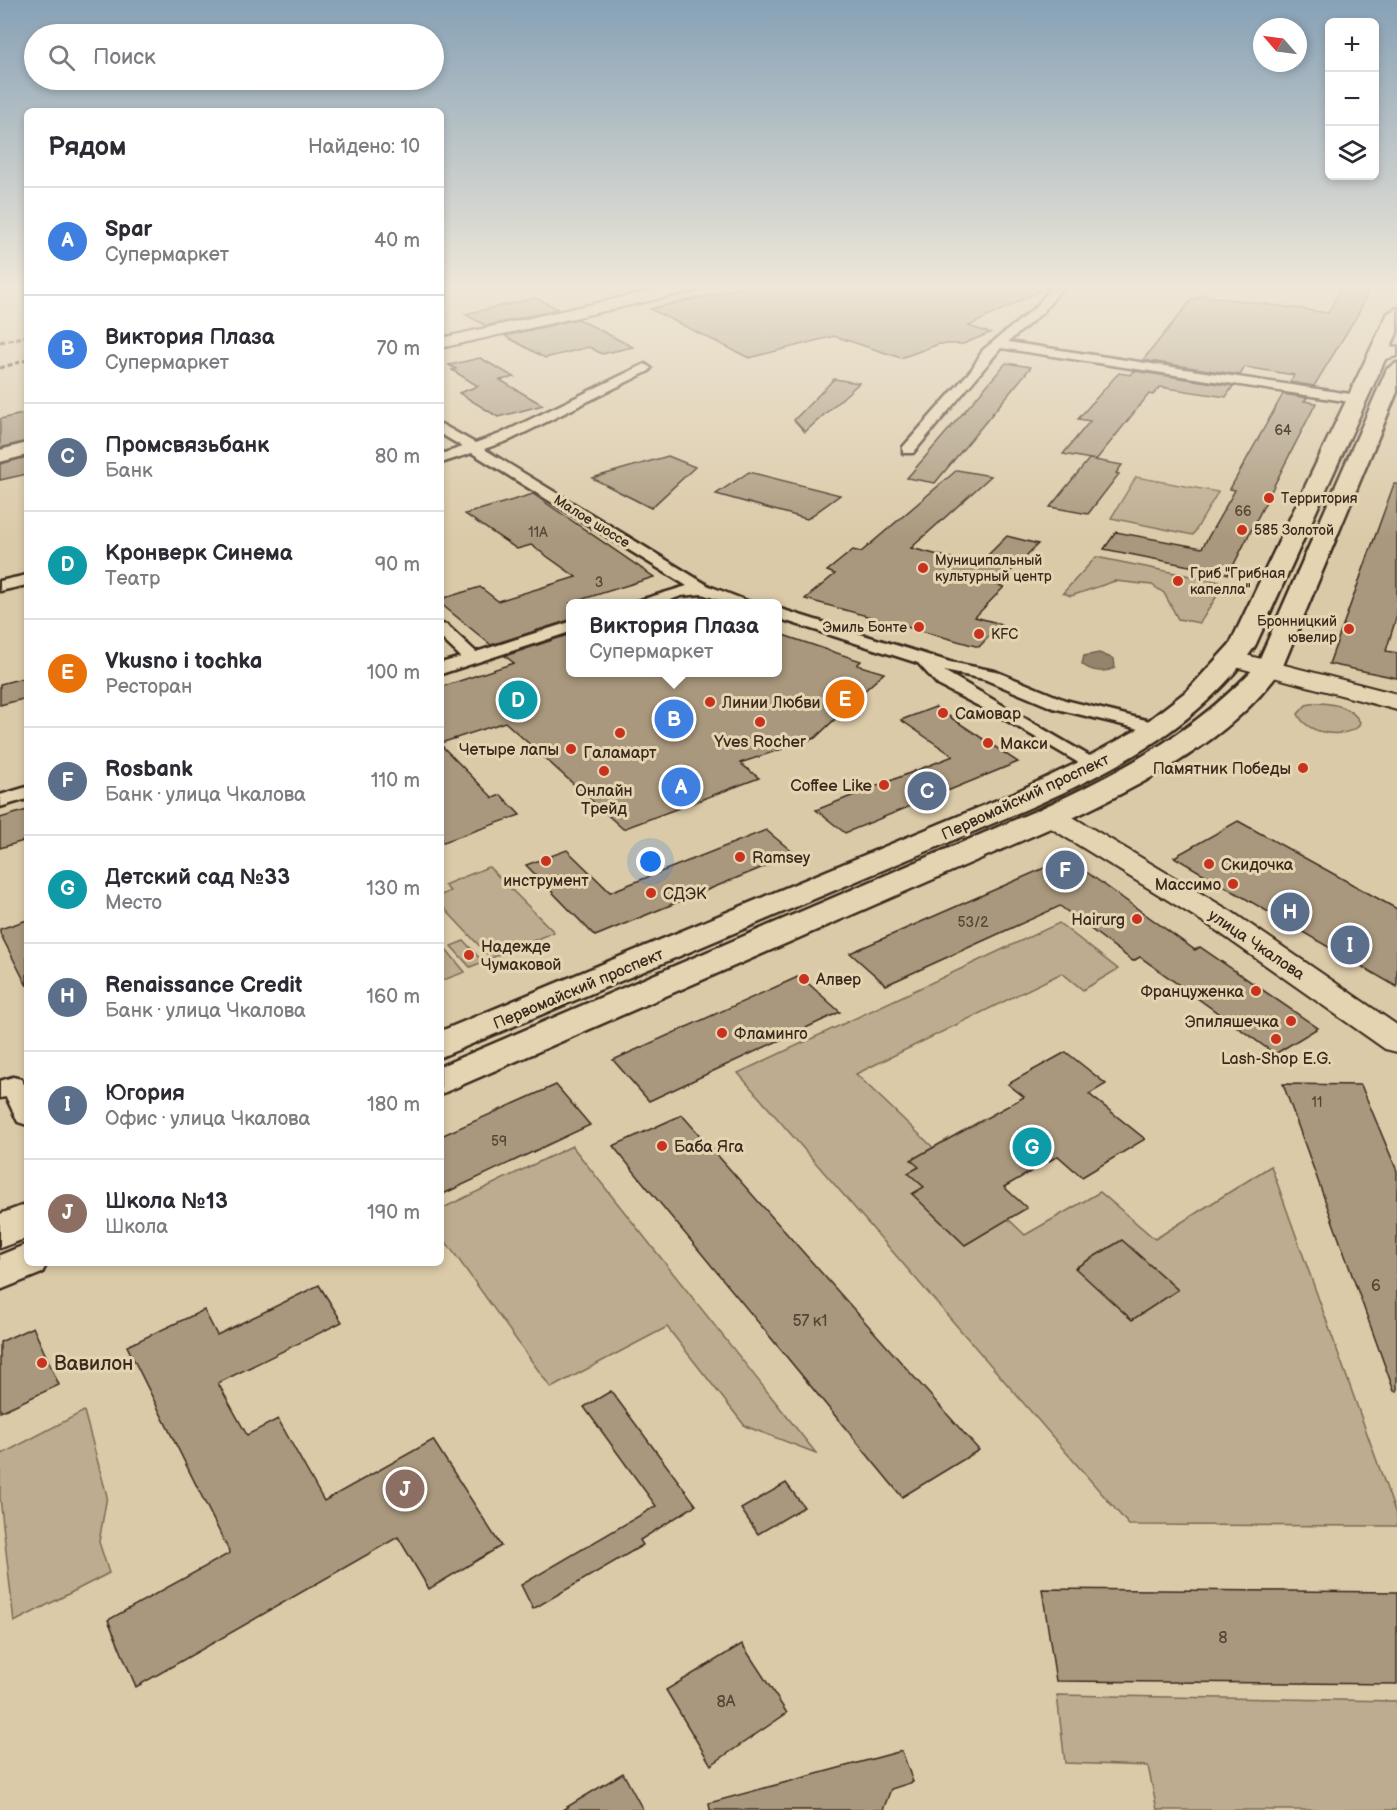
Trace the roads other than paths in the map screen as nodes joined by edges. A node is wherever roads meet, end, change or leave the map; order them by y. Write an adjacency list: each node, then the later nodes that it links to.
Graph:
1 (640, 370): 8 (street)
2 (977, 370): 10 (street)
3 (1171, 370): 6 (street)
4 (1378, 370): 6 (main road, Первомайский проспект)
5 (1383, 370): 25 (main road, Первомайский проспект)
6 (1357, 399): 21 (main road, Первомайский проспект)
7 (444, 430): 8 (street, Малое шоссе)
8 (474, 448): 12 (street); 15 (street, Малое шоссе)
9 (24, 450): 11 (street)
10 (908, 450)
11 (0, 456)
12 (444, 458)
13 (24, 581): 14 (street)
14 (0, 586)
15 (703, 589): 16 (street); 17 (street, Малое шоссе)
16 (657, 599)
17 (734, 599)
18 (782, 615): 23 (street)
19 (566, 628): 22 (street)
20 (444, 631): 22 (street)
21 (1234, 658): 25 (street); 27 (main road, Первомайский проспект)
22 (473, 659): 24 (street)
23 (921, 659): 27 (street); 28 (street)
24 (444, 668)
25 (1269, 668): 26 (street); 31 (main road, Первомайский проспект)
26 (1397, 702)
27 (1156, 728): 28 (main road, Первомайский проспект)
28 (1096, 765): 33 (main road, Первомайский проспект)
29 (24, 794): 30 (street)
30 (0, 801)
31 (1051, 816): 32 (street, улица Чкалова); 34 (main road, Первомайский проспект)
32 (1397, 1041)
33 (444, 1045)
34 (444, 1080)
35 (0, 1090): 36 (street)
36 (24, 1109)
37 (24, 1221): 38 (main road)
38 (0, 1232)
39 (24, 1262): 40 (main road)
40 (0, 1273)

